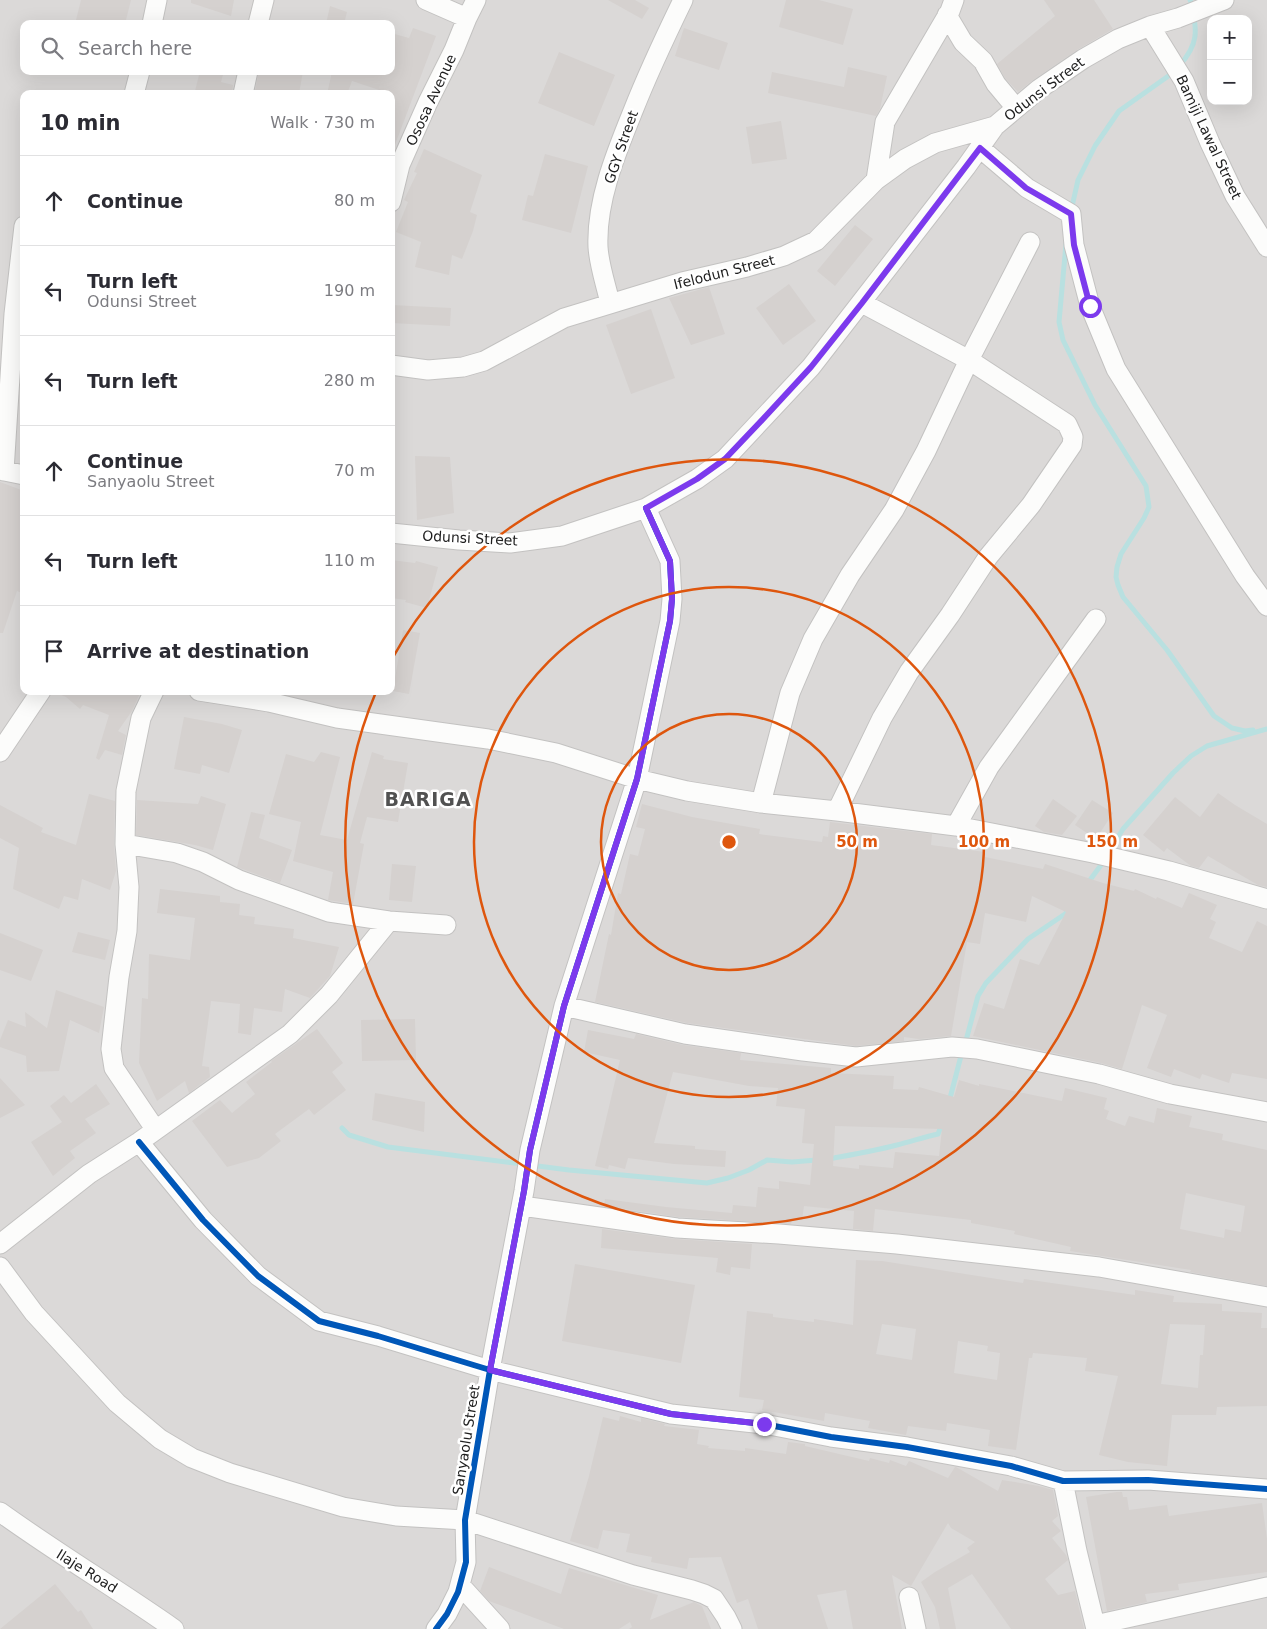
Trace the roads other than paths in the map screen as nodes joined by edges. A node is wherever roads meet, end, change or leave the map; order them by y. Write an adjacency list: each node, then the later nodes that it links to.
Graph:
1 (158, 0): 9 (street)
2 (264, 0): 10 (street)
3 (426, 0): 8 (street)
4 (476, 0): 8 (street, Ososa Avenue)
5 (683, 0): 24 (street, GGY Street)
6 (1224, 0): 11 (street, Odunsi Street)
7 (951, 8): 16 (street); 19 (street)
8 (467, 18): 20 (street, Ososa Avenue)
9 (153, 20)
10 (259, 20)
11 (1150, 26): 16 (street, Odunsi Street); 22 (street, Bamiji Lawal Street)
12 (139, 75): 14 (street)
13 (247, 75): 15 (street)
14 (135, 90)
15 (244, 90)
16 (1016, 108): 17 (street, Odunsi Street)
17 (995, 126): 18 (street, Odunsi Street); 19 (street, Ifelodun Street)
18 (980, 148): 25 (street, Odunsi Street); 32 (street)
19 (876, 180): 24 (street, Ifelodun Street)
20 (395, 186)
21 (1030, 242): 26 (street)
22 (1267, 247)
23 (20, 261): 28 (street)
24 (610, 303): 27 (street, Ifelodun Street)
25 (862, 303): 26 (street); 30 (street, Odunsi Street)
26 (969, 360): 39 (street); 40 (street)
27 (395, 366)
28 (2, 470): 29 (street)
29 (20, 474)
30 (646, 508): 31 (street, Odunsi Street); 38 (street, Sanyaolu Street)
31 (395, 533)
32 (1267, 606)
33 (1096, 619): 41 (street)
34 (38, 695): 37 (street)
35 (152, 695): 42 (street)
36 (224, 695): 38 (street)
37 (0, 752)
38 (637, 779): 39 (street); 46 (street, Sanyaolu Street)
39 (761, 803): 40 (street)
40 (837, 811): 41 (street)
41 (956, 826): 43 (street)
42 (125, 844): 44 (street); 48 (street)
43 (1267, 899)
44 (389, 921): 45 (street); 48 (street)
45 (446, 924)
46 (564, 1006): 47 (street); 50 (street, Sanyaolu Street)
47 (1267, 1112)
48 (155, 1129): 49 (street)
49 (139, 1142): 51 (street); 54 (street)
50 (523, 1199): 53 (street); 54 (street, Sanyaolu Street)
51 (0, 1244)
52 (0, 1267): 58 (street)
53 (1267, 1297)
54 (490, 1370): 55 (street); 58 (street, Sanyaolu Street)
55 (1063, 1481): 56 (street); 62 (street)
56 (1267, 1489)
57 (0, 1512): 63 (street, Ilaje Road)
58 (466, 1520): 59 (street, Sanyaolu Street); 66 (street)
59 (460, 1585): 64 (street, Sanyaolu Street); 65 (street)
60 (1267, 1587): 62 (street)
61 (909, 1597): 67 (street)
62 (1095, 1627)
63 (174, 1629)
64 (436, 1629)
65 (500, 1629)
66 (732, 1629)
67 (916, 1629)

